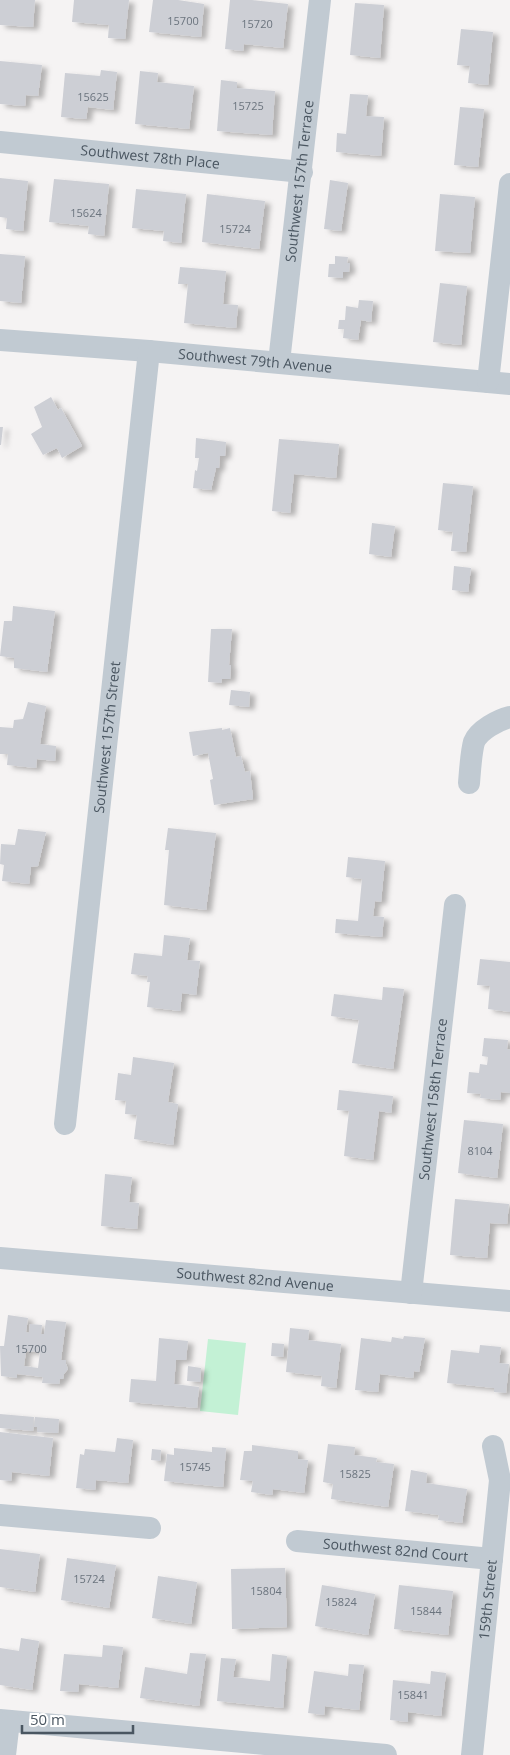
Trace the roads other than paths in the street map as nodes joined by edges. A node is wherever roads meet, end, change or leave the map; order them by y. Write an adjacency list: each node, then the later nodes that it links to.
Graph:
1 (320, 0): 3 (street, Southwest 157th Terrace)
2 (0, 142): 3 (street, Southwest 78th Place)
3 (302, 172): 7 (street, Southwest 157th Terrace)
4 (510, 184): 8 (street)
5 (0, 340): 6 (street, Southwest 79th Avenue)
6 (149, 351): 7 (street, Southwest 79th Avenue); 12 (street, Southwest 157th Street)
7 (279, 362): 8 (street, Southwest 79th Avenue)
8 (499, 383)
9 (510, 717): 10 (street)
10 (469, 783)
11 (455, 905): 14 (street, Southwest 158th Terrace)
12 (65, 1124)
13 (0, 1258): 14 (street, Southwest 82nd Avenue)
14 (411, 1293): 15 (street, Southwest 82nd Avenue)
15 (510, 1301)
16 (492, 1446): 20 (street, 159th Street)
17 (0, 1515): 18 (street)
18 (150, 1528)
19 (297, 1541): 20 (street, Southwest 82nd Court)
20 (492, 1560): 25 (street, 159th Street)
21 (4, 1720): 22 (street); 23 (street)
22 (225, 1748): 24 (street)
23 (5, 1755)
24 (386, 1755)
25 (472, 1755)

